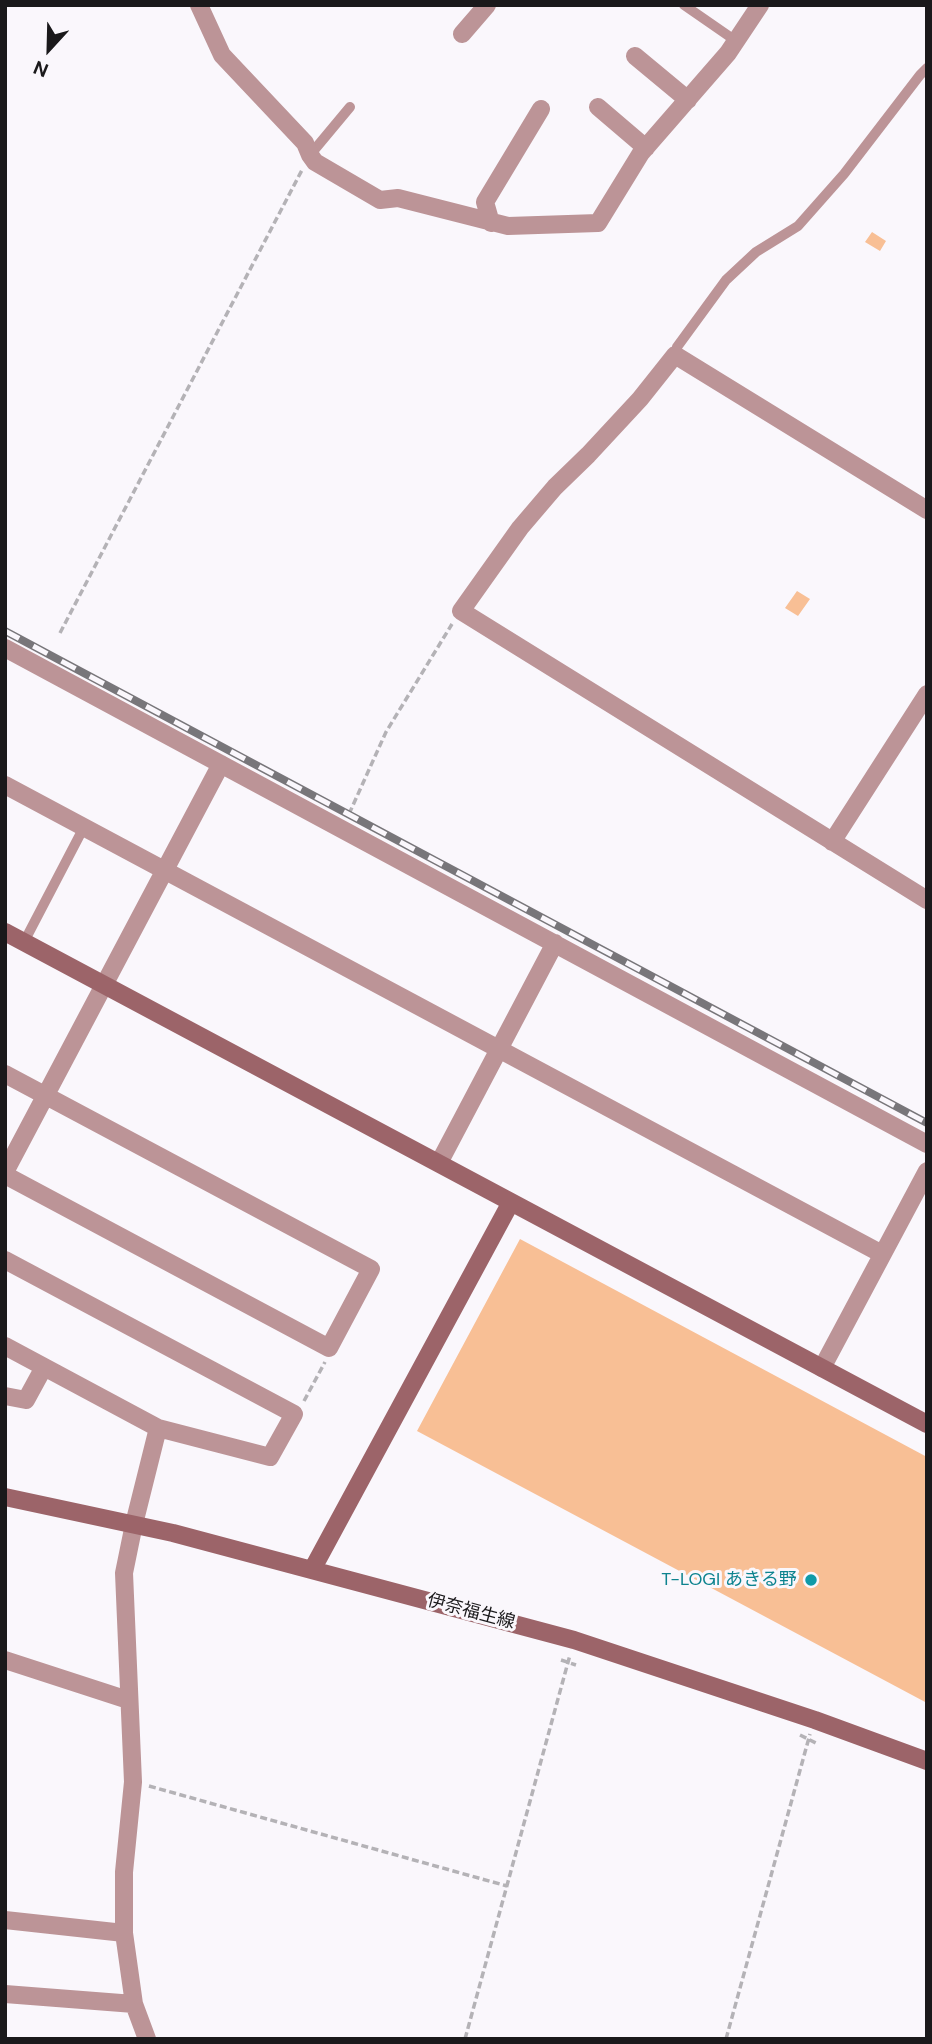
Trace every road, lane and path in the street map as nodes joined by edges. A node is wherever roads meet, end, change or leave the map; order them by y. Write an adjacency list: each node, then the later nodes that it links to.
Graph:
1 (199, 5): 14 (street)
2 (487, 5): 5 (street)
3 (684, 5): 6 (lane)
4 (760, 5): 6 (street)
5 (462, 34)
6 (736, 41): 9 (street)
7 (635, 56): 9 (street)
8 (927, 68): 16 (lane)
9 (688, 100): 13 (street)
10 (350, 107): 14 (lane)
11 (598, 107): 13 (street)
12 (541, 109): 15 (street)
13 (646, 148): 15 (street)
14 (310, 155): 15 (street); 19 (path)
15 (491, 223)
16 (675, 355): 17 (street); 18 (street)
17 (927, 510)
18 (461, 611): 25 (path); 26 (street)
19 (60, 633)
20 (5, 648): 22 (street)
21 (927, 694): 26 (street)
22 (222, 764): 25 (street); 27 (street)
23 (5, 785): 24 (street)
24 (84, 827): 27 (street); 30 (lane)
25 (341, 828): 31 (street)
26 (832, 842): 28 (street)
27 (166, 871): 32 (street); 33 (street)
28 (927, 900)
29 (5, 932): 30 (street)
30 (24, 942): 32 (street)
31 (555, 943): 33 (street); 36 (street)
32 (105, 985): 35 (street); 37 (street)
33 (499, 1049): 37 (street); 41 (street)
34 (5, 1074): 35 (street)
35 (46, 1096): 39 (street); 44 (street)
36 (927, 1144)
37 (439, 1163): 40 (street)
38 (927, 1171): 41 (street)
39 (5, 1174): 44 (street)
40 (511, 1202): 46 (street); 53 (street)
41 (882, 1254): 46 (street)
42 (5, 1260): 48 (street)
43 (5, 1346): 45 (street)
44 (329, 1348): 48 (path)
45 (44, 1367): 47 (street); 50 (street)
46 (822, 1368): 49 (street)
47 (5, 1396)
48 (294, 1414): 50 (street)
49 (927, 1424)
50 (158, 1428): 52 (street)
51 (5, 1497): 52 (street, 伊奈福生線)
52 (134, 1524): 53 (street, 伊奈福生線); 59 (street)
53 (312, 1570): 54 (street, 伊奈福生線)
54 (574, 1640): 57 (path); 60 (street, 伊奈福生線)
55 (5, 1660): 59 (street)
56 (561, 1660): 57 (path)
57 (568, 1662): 58 (path); 66 (path)
58 (576, 1665)
59 (128, 1700): 65 (street)
60 (815, 1720): 62 (path); 64 (street, 伊奈福生線)
61 (800, 1735): 62 (path)
62 (808, 1739): 63 (path); 73 (path)
63 (816, 1743)
64 (927, 1761)
65 (133, 1782): 66 (path); 68 (street)
66 (507, 1886): 72 (path)
67 (5, 1920): 68 (street)
68 (124, 1933): 70 (street)
69 (5, 1994): 70 (street)
70 (134, 2004): 71 (street)
71 (147, 2039)
72 (464, 2039)
73 (726, 2039)

